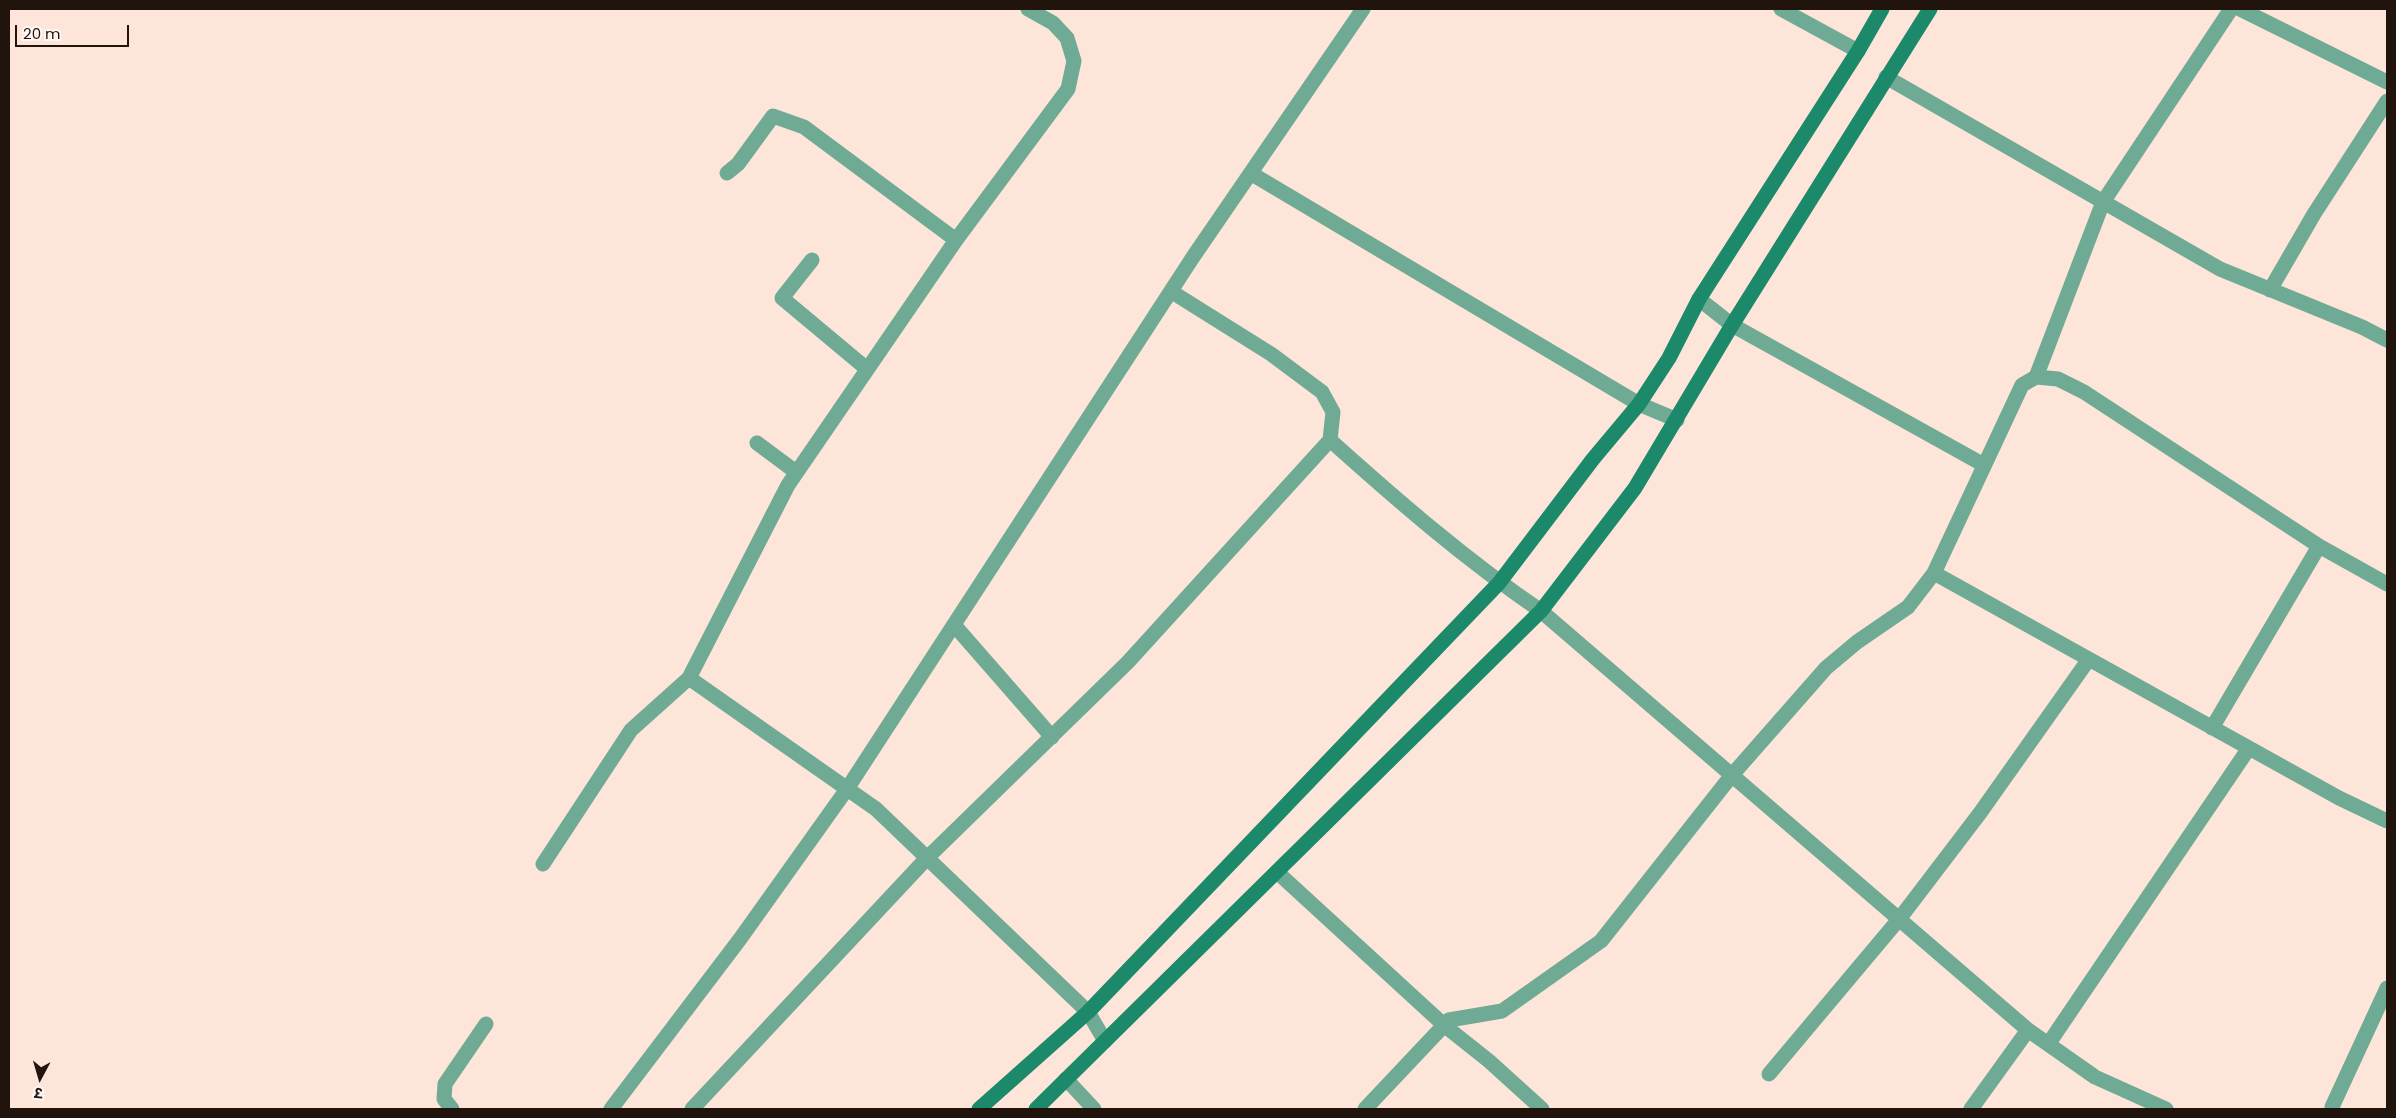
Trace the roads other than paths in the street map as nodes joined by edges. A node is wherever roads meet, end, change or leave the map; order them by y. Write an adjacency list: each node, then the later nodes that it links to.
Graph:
1 (1028, 9): 15 (street)
2 (1363, 9): 13 (street)
3 (1781, 9): 8 (street)
4 (1882, 9): 8 (main road)
5 (1930, 9): 9 (main road)
6 (2231, 9): 14 (street)
7 (2240, 9): 10 (street)
8 (1858, 51): 19 (main road)
9 (1886, 77): 14 (street); 20 (main road)
10 (2387, 82)
11 (2387, 101): 17 (street)
12 (727, 173): 15 (street)
13 (1252, 174): 18 (street); 24 (street)
14 (2103, 202): 17 (street); 23 (street)
15 (956, 240): 22 (street)
16 (812, 260): 22 (street)
17 (2270, 290): 21 (street)
18 (1172, 292): 26 (street); 35 (street)
19 (1700, 299): 20 (street); 24 (main road)
20 (1732, 326): 25 (main road); 28 (street)
21 (2387, 340)
22 (867, 369): 29 (street)
23 (2036, 376): 28 (street); 30 (street)
24 (1639, 404): 25 (street); 32 (main road)
25 (1676, 420): 34 (main road)
26 (1330, 440): 32 (street); 39 (street)
27 (756, 443): 29 (street)
28 (1984, 465): 31 (street)
29 (796, 472): 37 (street)
30 (2319, 546): 33 (street); 38 (street)
31 (1934, 574): 36 (street); 41 (street)
32 (1499, 583): 34 (street); 49 (main road)
33 (2387, 584)
34 (1541, 611): 41 (street); 46 (main road)
35 (955, 626): 39 (street); 42 (street)
36 (2089, 659): 38 (street); 47 (street)
37 (688, 678): 42 (street); 45 (street)
38 (2212, 728): 40 (street)
39 (1052, 737): 44 (street)
40 (2249, 748): 43 (street); 54 (street)
41 (1732, 775): 47 (street); 51 (street)
42 (847, 789): 44 (street); 59 (street)
43 (2387, 821)
44 (927, 858): 49 (street); 60 (street)
45 (543, 864)
46 (1277, 872): 51 (street); 53 (main road)
47 (1900, 918): 52 (street); 55 (street)
48 (2387, 988): 57 (street)
49 (1088, 1012): 53 (street); 61 (main road)
50 (486, 1024): 58 (street)
51 (1445, 1026): 64 (street); 65 (street)
52 (2028, 1030): 54 (street); 66 (street)
53 (1105, 1041): 56 (main road)
54 (2049, 1043): 67 (street)
55 (1769, 1074)
56 (1066, 1079): 62 (main road); 63 (street)
57 (2332, 1107)
58 (452, 1109)
59 (612, 1109)
60 (692, 1109)
61 (979, 1109)
62 (1036, 1109)
63 (1094, 1109)
64 (1365, 1109)
65 (1542, 1109)
66 (1971, 1109)
67 (2166, 1109)

